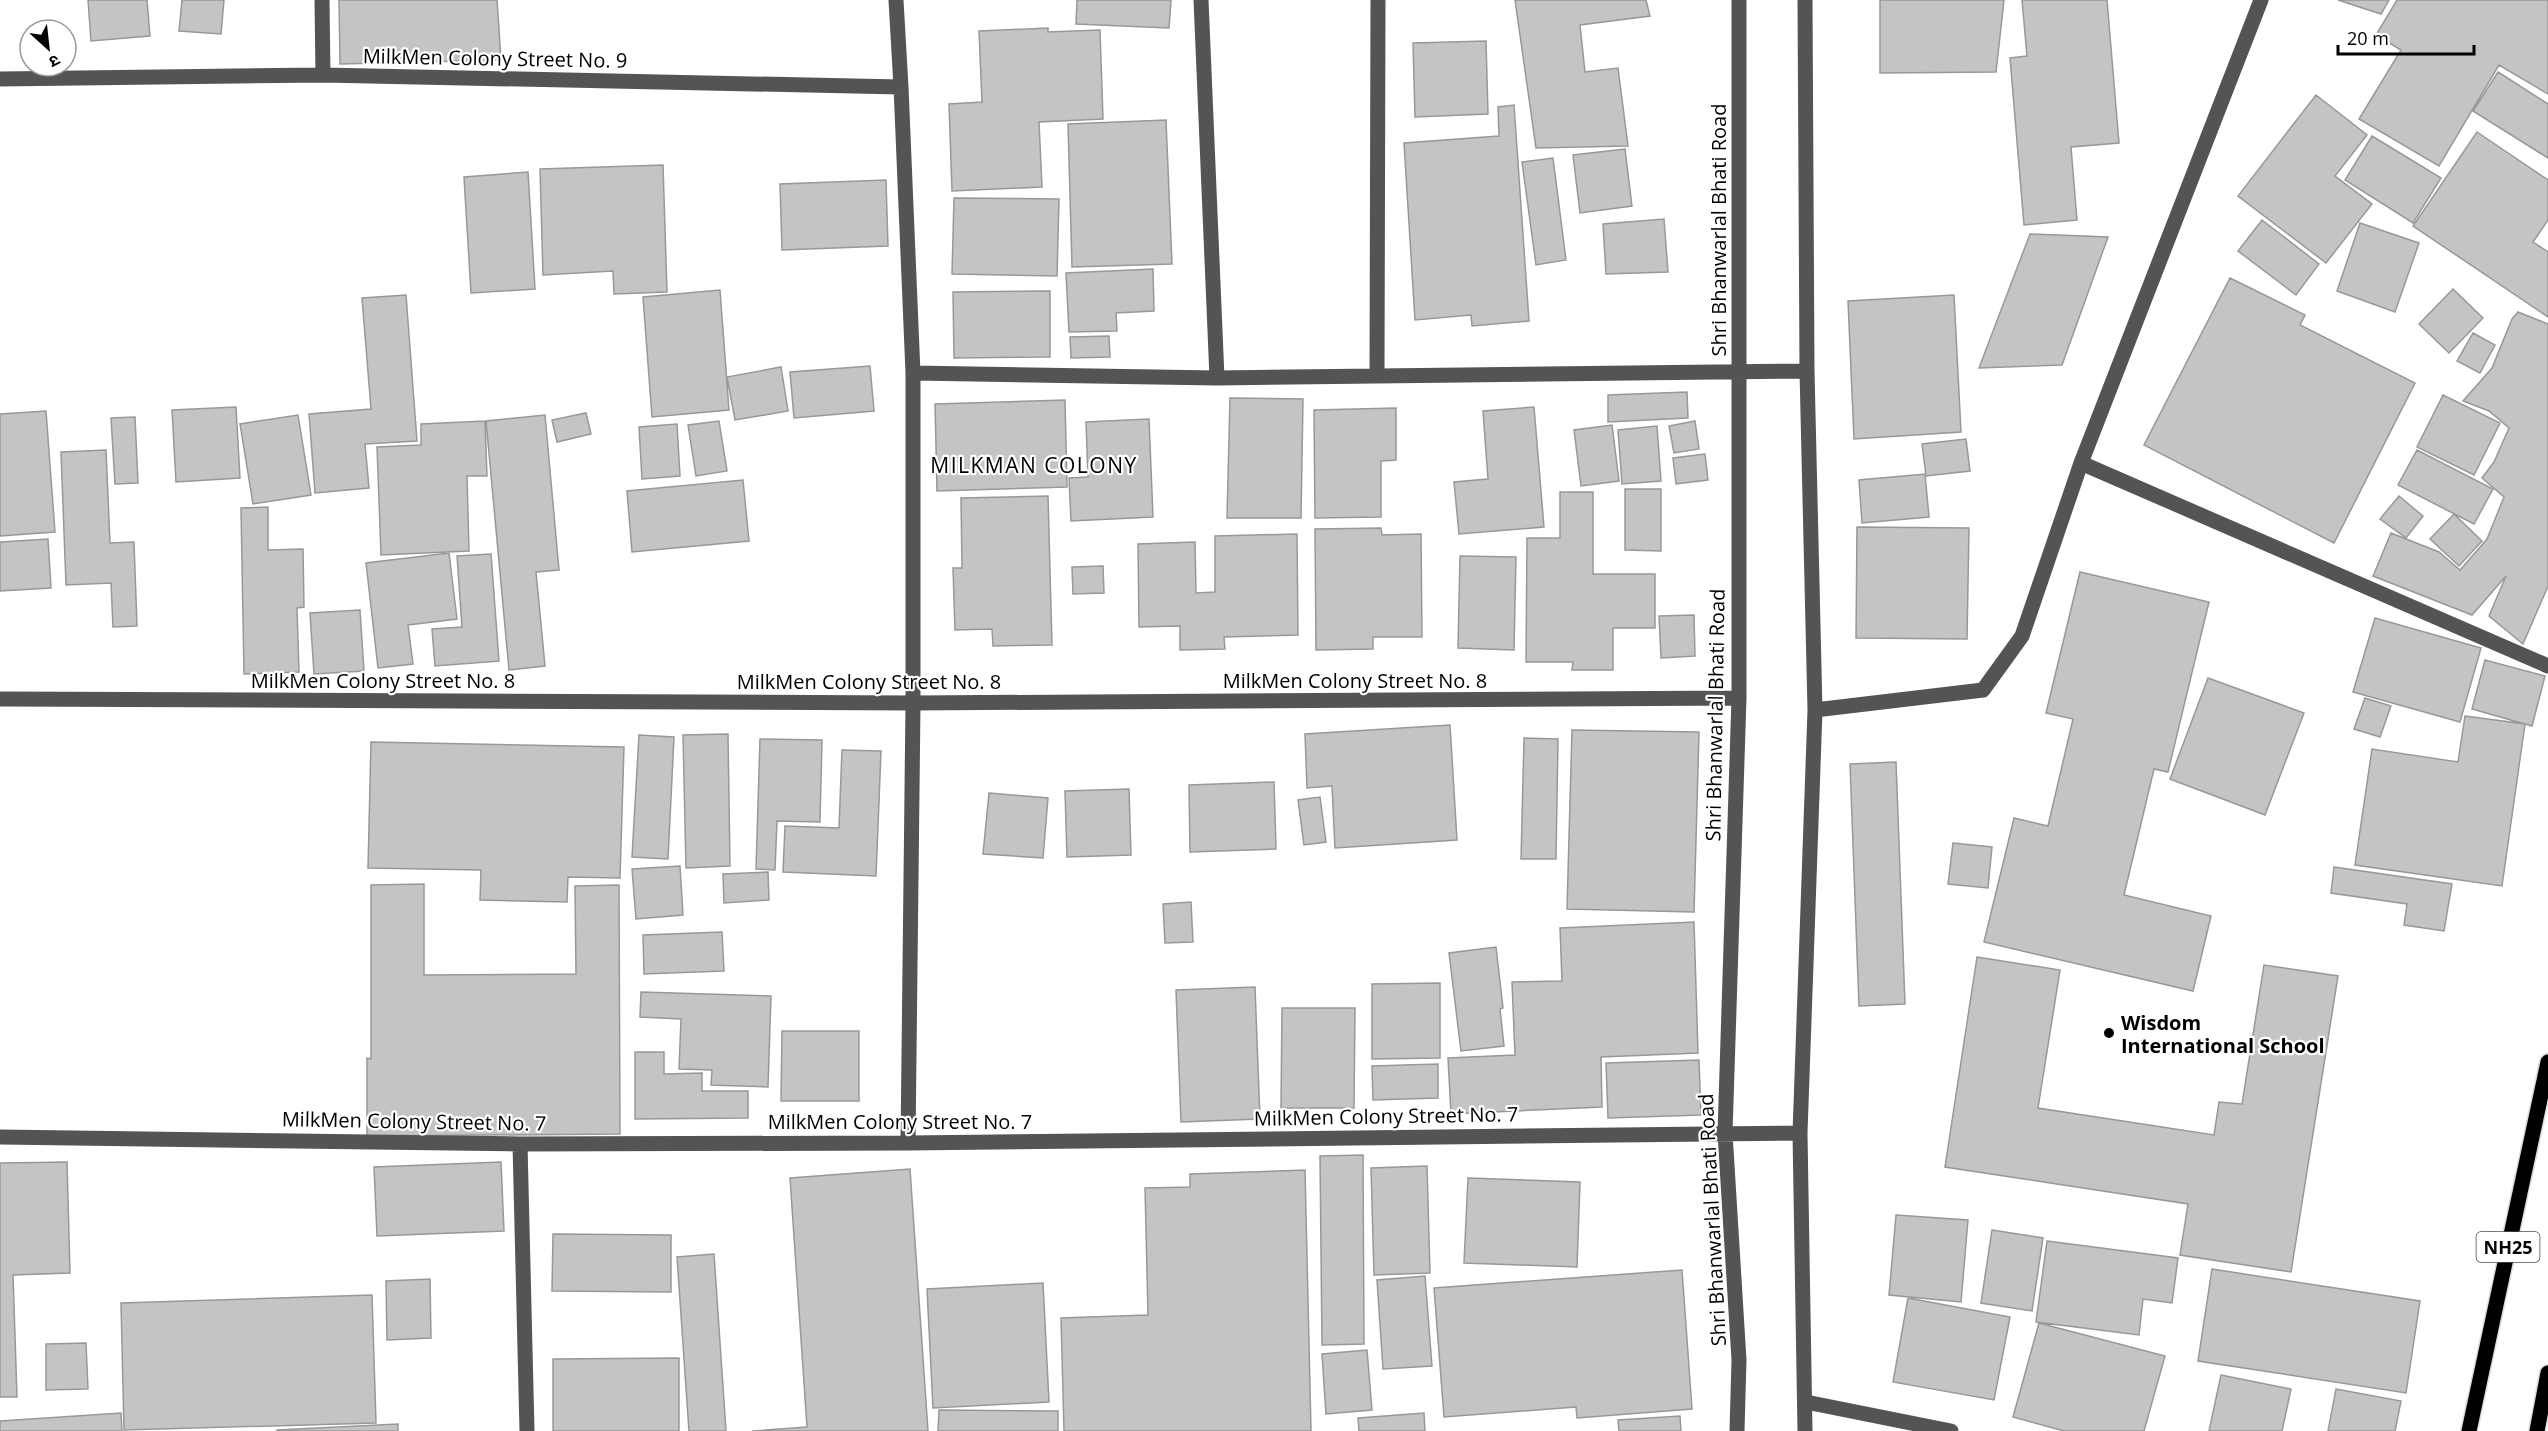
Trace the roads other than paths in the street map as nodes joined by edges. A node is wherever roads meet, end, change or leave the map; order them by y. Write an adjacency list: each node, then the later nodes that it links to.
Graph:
1 (322, 0): 8 (street)
2 (896, 0): 10 (street)
3 (1201, 0): 15 (street)
4 (1378, 0): 14 (street)
5 (1738, 0): 11 (street, Shri Bhanwarlal Bhati Road)
6 (1804, 0): 12 (street)
7 (2261, 0): 16 (street)
8 (323, 75): 9 (street, MilkMen Colony Street No. 9); 10 (street, MilkMen Colony Street No. 9)
9 (0, 79)
10 (901, 87): 13 (street)
11 (1739, 370): 12 (street); 14 (street); 18 (street, Shri Bhanwarlal Bhati Road)
12 (1807, 371): 21 (street)
13 (913, 373): 15 (street); 20 (street)
14 (1377, 375): 15 (street)
15 (1217, 378)
16 (2081, 463): 17 (street); 21 (street)
17 (2548, 666)
18 (1739, 698): 20 (street, MilkMen Colony Street No. 8); 23 (street, Shri Bhanwarlal Bhati Road)
19 (0, 699): 20 (street, MilkMen Colony Street No. 8)
20 (913, 703): 26 (street)
21 (1815, 710): 24 (street)
22 (2548, 1062): 34 (main road, NH25)
23 (1725, 1133): 24 (street, MilkMen Colony Street No. 7); 26 (street, MilkMen Colony Street No. 7); 31 (street, Shri Bhanwarlal Bhati Road)
24 (1800, 1133): 29 (street)
25 (0, 1137): 27 (street, MilkMen Colony Street No. 7)
26 (908, 1143): 27 (street, MilkMen Colony Street No. 7)
27 (520, 1144): 30 (street)
28 (2548, 1373): 35 (main road)
29 (1806, 1402): 32 (street); 33 (street)
30 (527, 1431)
31 (1737, 1431)
32 (1805, 1431)
33 (1952, 1431)
34 (2469, 1431)
35 (2537, 1431)

